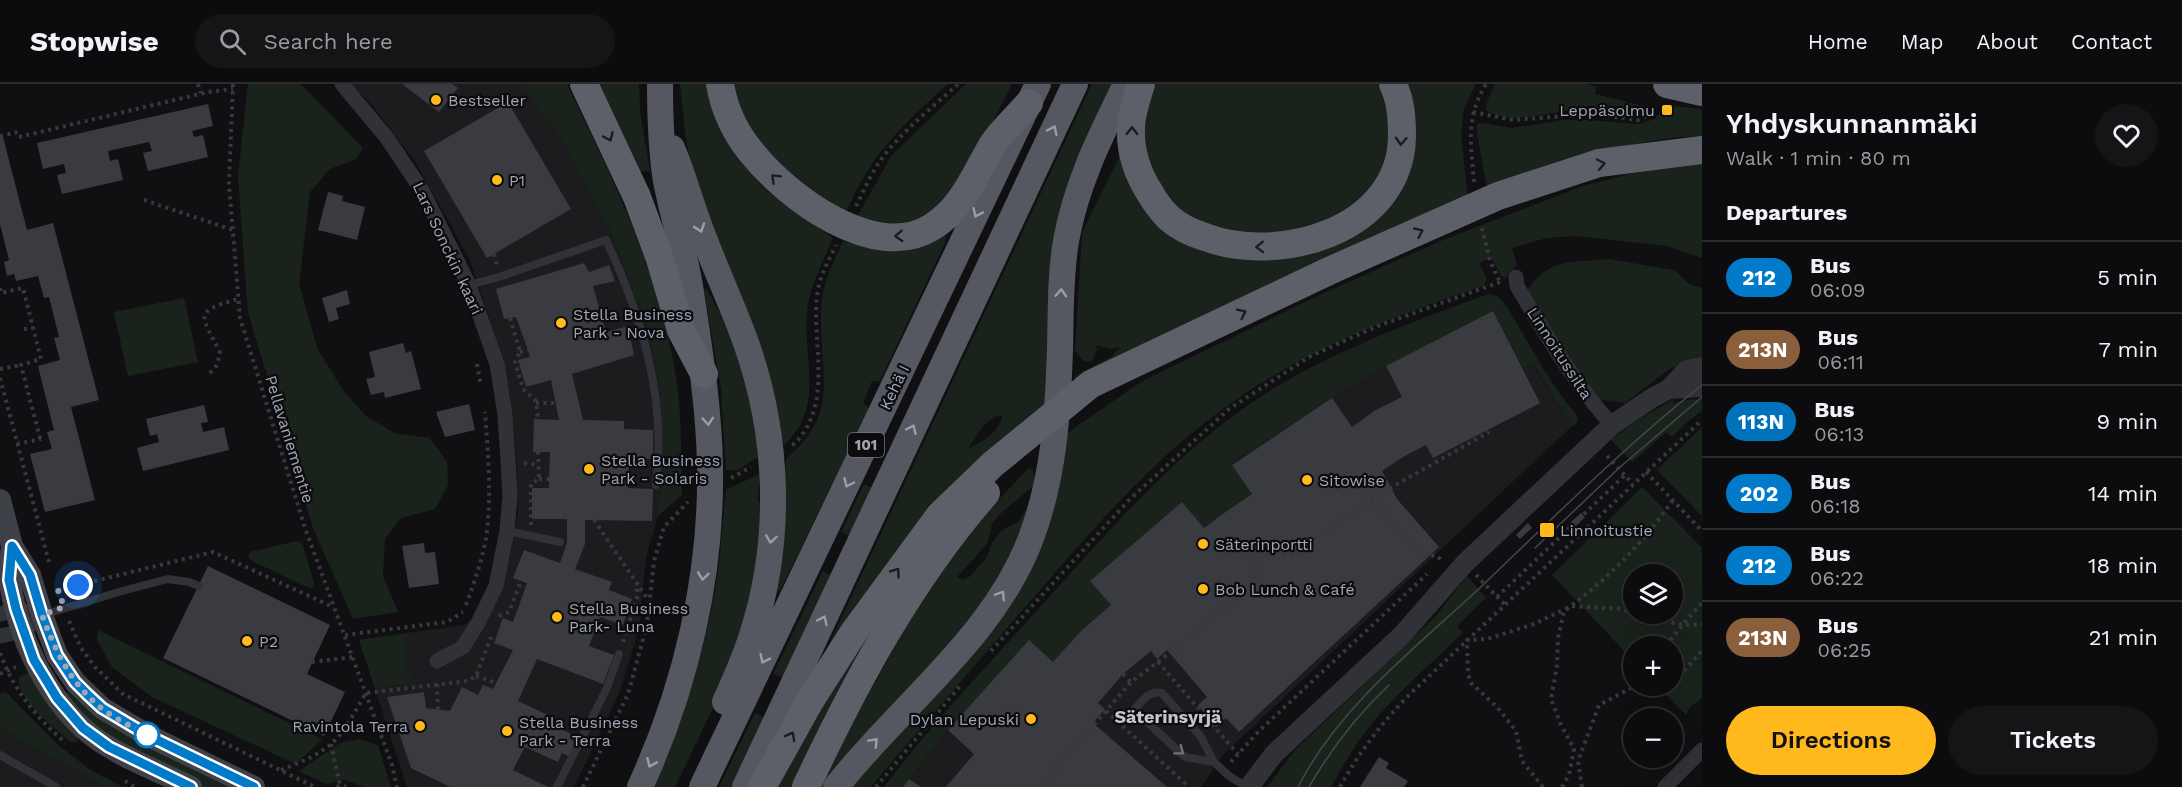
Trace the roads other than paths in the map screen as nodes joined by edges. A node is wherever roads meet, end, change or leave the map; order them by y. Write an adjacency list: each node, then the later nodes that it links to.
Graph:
1 (342, 84): 15 (street, Lars Sonckin kaari)
2 (584, 84): 18 (highway, one-way to 18)
3 (660, 84): 12 (highway)
4 (720, 84): 10 (highway, one-way to 4)
5 (1075, 84): 44 (highway, Kehä I / 101, one-way to 5)
6 (1126, 84): 47 (highway, one-way to 6)
7 (1141, 84): 8 (highway, one-way to 7)
8 (1393, 84)
9 (1702, 92): 11 (highway)
10 (1034, 93): 43 (highway, Kehä I / 101, one-way to 43)
11 (1660, 96)
12 (662, 123): 18 (highway); 42 (highway, one-way to 42)
13 (1702, 150): 16 (highway, one-way to 13)
14 (1516, 277): 21 (street, Linnoitussilta)
15 (469, 285): 22 (lane); 24 (street, Lars Sonckin kaari)
16 (1189, 338): 45 (highway, one-way to 16); 46 (highway)
17 (1702, 367): 20 (street)
18 (704, 374): 41 (highway, one-way to 41)
19 (1702, 387): 20 (street)
20 (1669, 390): 21 (street)
21 (1612, 425): 48 (street)
22 (656, 485)
23 (0, 500): 26 (main road)
24 (507, 531): 25 (lane); 33 (street, Lars Sonckin kaari)
25 (560, 542)
26 (12, 546): 28 (main road); 29 (main road)
27 (199, 586): 29 (lane)
28 (8, 611): 29 (street); 30 (main road)
29 (42, 615): 30 (street); 39 (main road)
30 (24, 631): 31 (street); 38 (main road)
31 (0, 636)
32 (619, 654): 40 (lane)
33 (437, 661)
34 (1702, 750): 49 (street)
35 (0, 755): 37 (lane)
36 (1214, 762): 36 (lane, one-way to 36); 48 (lane)
37 (56, 787)
38 (191, 787)
39 (254, 787)
40 (557, 787)
41 (640, 787)
42 (693, 787)
43 (702, 787)
44 (745, 787)
45 (762, 787)
46 (806, 787)
47 (836, 787)
48 (1248, 787)
49 (1665, 787)

